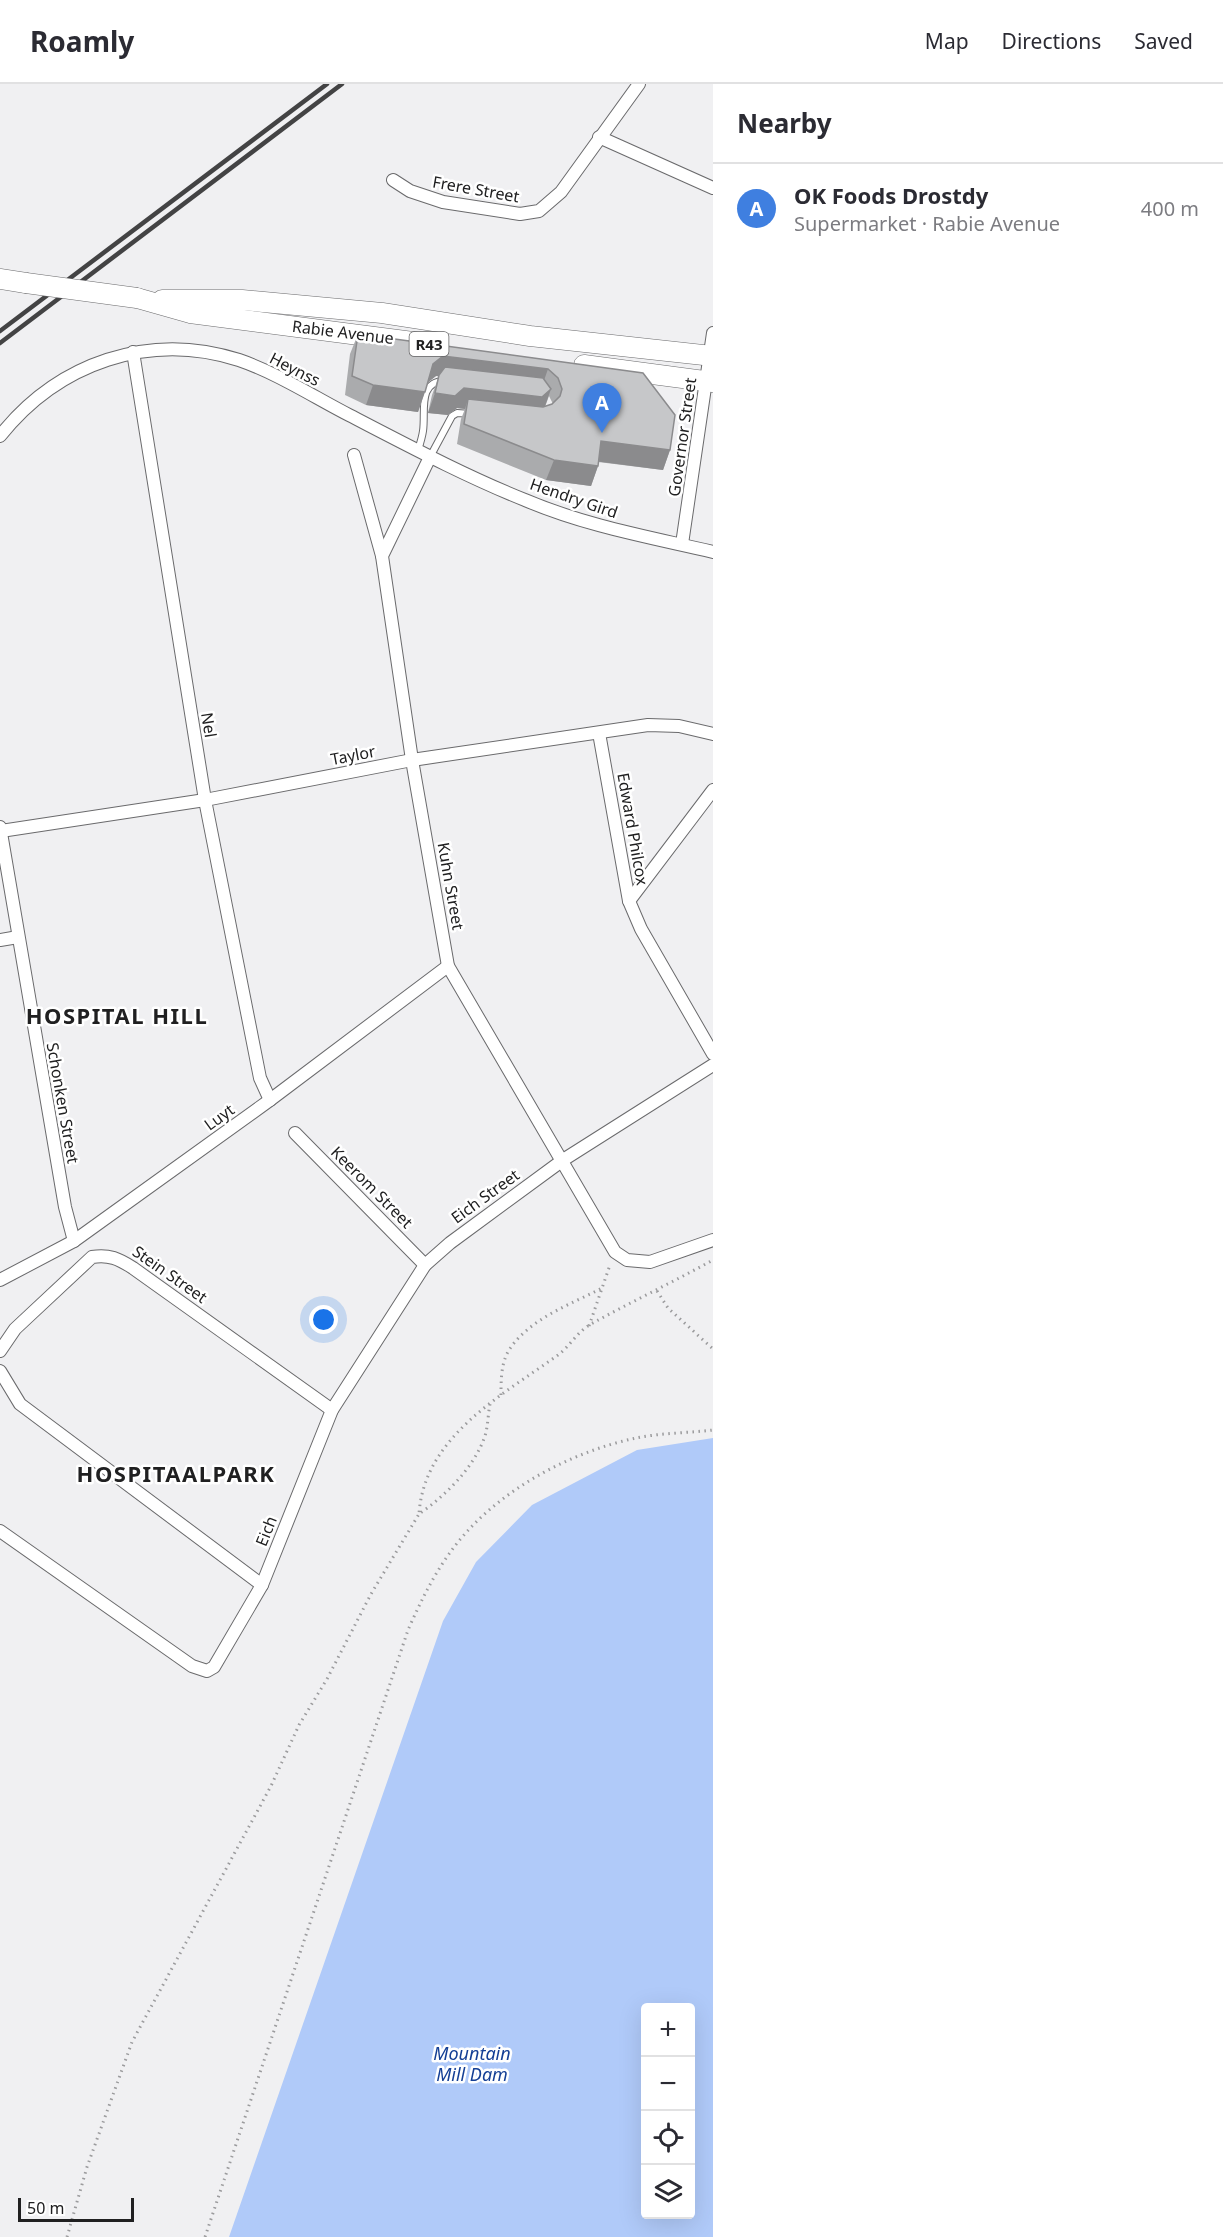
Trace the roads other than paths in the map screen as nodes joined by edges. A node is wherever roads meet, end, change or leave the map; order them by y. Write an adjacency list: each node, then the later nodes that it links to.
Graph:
1 (639, 84): 2 (street, Frere Street)
2 (599, 137): 3 (street, Frere Street); 4 (street)
3 (393, 180)
4 (713, 188)
5 (0, 279): 6 (main road, Rabie Avenue / R43, bridge)
6 (145, 299): 8 (main road, Rabie Avenue / R43); 10 (main road, Rabie Avenue / R43)
7 (713, 333): 10 (street, Governor Street)
8 (454, 347)
9 (133, 352): 15 (street, Heynss); 16 (street, Heynss); 26 (street, Nel)
10 (711, 356): 13 (street, Governor Street)
11 (569, 363): 13 (main road)
12 (449, 381): 16 (lane)
13 (710, 381): 19 (street, Governor Street)
14 (476, 414): 18 (lane)
15 (0, 436)
16 (418, 450): 18 (street, Heynss)
17 (354, 455): 21 (street, Kuhn Street)
18 (430, 457): 19 (street, Hendry Gird); 21 (street)
19 (682, 544): 20 (street, Hendry Gird)
20 (713, 552)
21 (382, 556): 24 (street, Kuhn Street)
22 (599, 733): 23 (street, Taylor); 24 (street, Taylor); 28 (street, Edward Philcox)
23 (713, 734)
24 (412, 760): 26 (street, Taylor); 31 (street, Kuhn Street)
25 (713, 790): 28 (street)
26 (205, 800): 27 (street, Taylor); 34 (street, Nel)
27 (0, 829): 29 (street, Schonken Street)
28 (629, 901): 32 (street, Edward Philcox)
29 (18, 937): 30 (street); 38 (street, Schonken Street)
30 (0, 940)
31 (448, 966): 34 (street, Luyt); 36 (street, Kuhn Street)
32 (713, 1054)
33 (713, 1065): 36 (street, Eich Street)
34 (270, 1100): 38 (street, Luyt)
35 (295, 1133): 39 (street, Keerom Street)
36 (563, 1160): 37 (street, Kuhn Street); 39 (street, Eich Street)
37 (713, 1240)
38 (74, 1241): 40 (street, Luyt)
39 (425, 1265): 43 (street, Eich Street)
40 (0, 1280)
41 (0, 1351): 43 (street, Stein Street)
42 (0, 1371): 45 (street)
43 (332, 1410): 45 (street, Eich)
44 (0, 1532): 45 (street, Eich)
45 (262, 1585)

